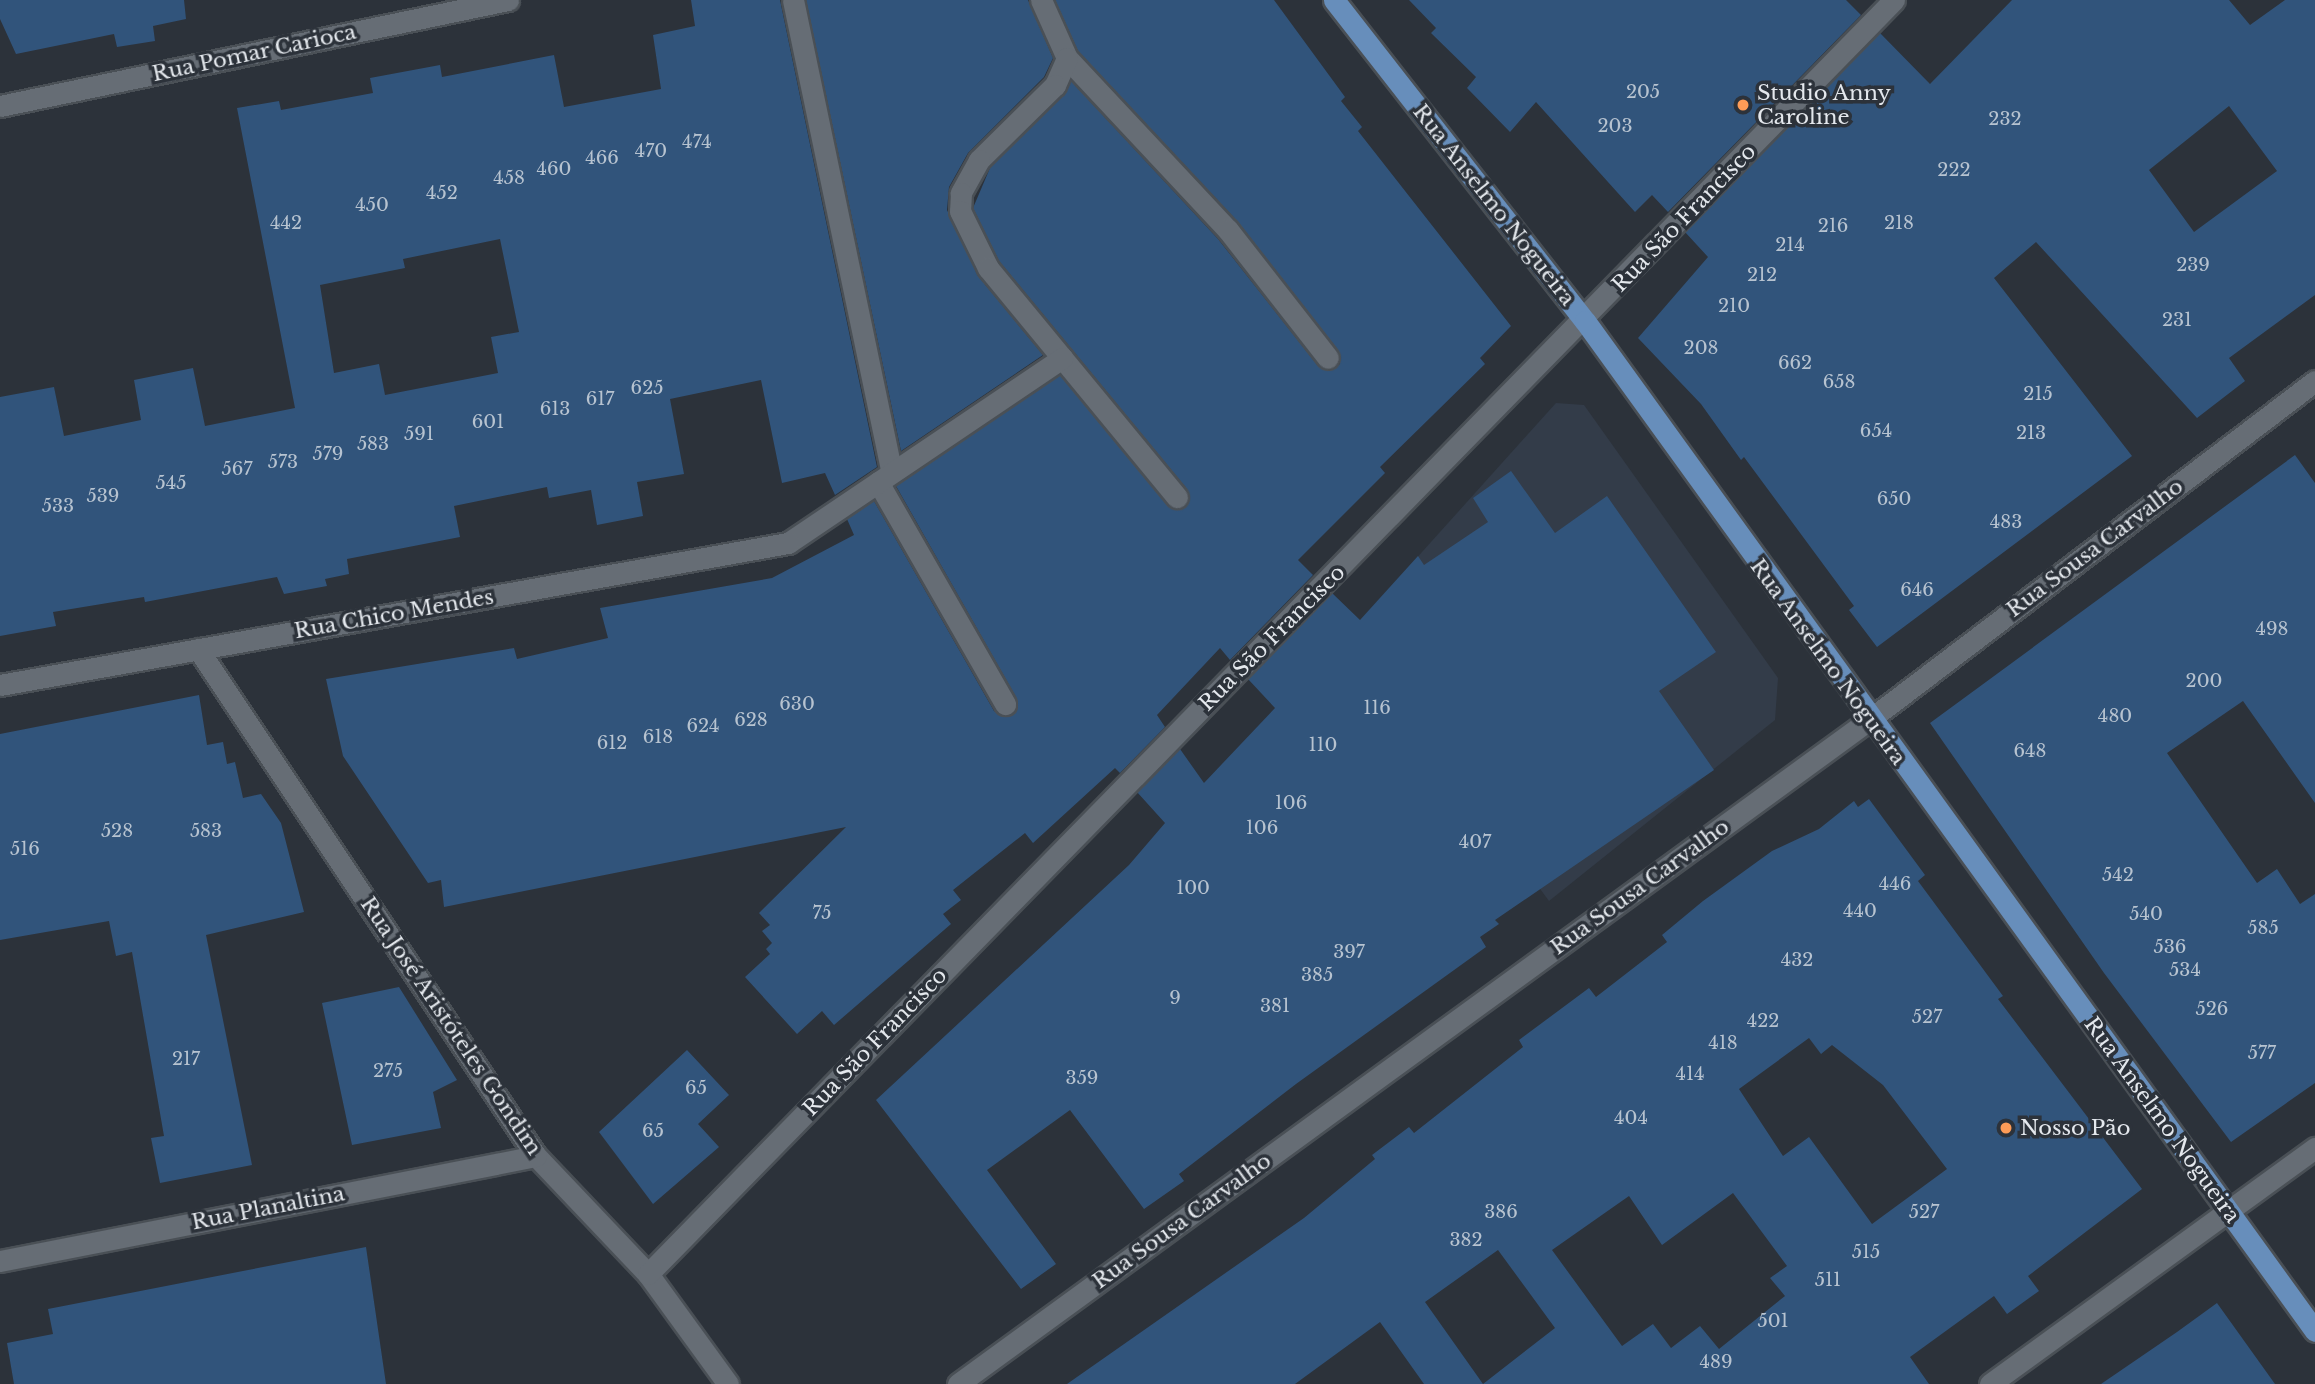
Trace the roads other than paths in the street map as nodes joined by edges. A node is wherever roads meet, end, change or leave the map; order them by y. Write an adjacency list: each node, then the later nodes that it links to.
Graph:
1 (508, 0): 7 (street, Rua Pomar Carioca)
2 (793, 0): 12 (street)
3 (1041, 0): 6 (street)
4 (1334, 0): 8 (main road, Rua Anselmo Nogueira)
5 (1894, 0): 8 (street, Rua São Francisco)
6 (1067, 58): 9 (street); 10 (street)
7 (0, 106)
8 (1585, 321): 17 (main road, Rua Anselmo Nogueira); 22 (street, Rua São Francisco)
9 (1062, 358): 12 (street); 13 (street)
10 (1328, 358)
11 (2315, 381): 17 (street, Rua Sousa Carvalho)
12 (885, 477): 14 (street, Rua Chico Mendes); 16 (street)
13 (1177, 497)
14 (198, 649): 15 (street, Rua Chico Mendes); 19 (street, Rua José Aristóteles Gondim)
15 (0, 685)
16 (1005, 704)
17 (1869, 720): 20 (main road, Rua Anselmo Nogueira); 25 (street, Rua Sousa Carvalho)
18 (2315, 1148): 20 (street)
19 (536, 1156): 21 (street, Rua Planaltina); 22 (street, Rua José Aristóteles Gondim)
20 (2230, 1212): 23 (main road, Rua Anselmo Nogueira); 26 (street)
21 (0, 1261)
22 (648, 1274): 24 (street, Rua José Aristóteles Gondim)
23 (2315, 1331)
24 (728, 1384)
25 (958, 1384)
26 (1990, 1384)

